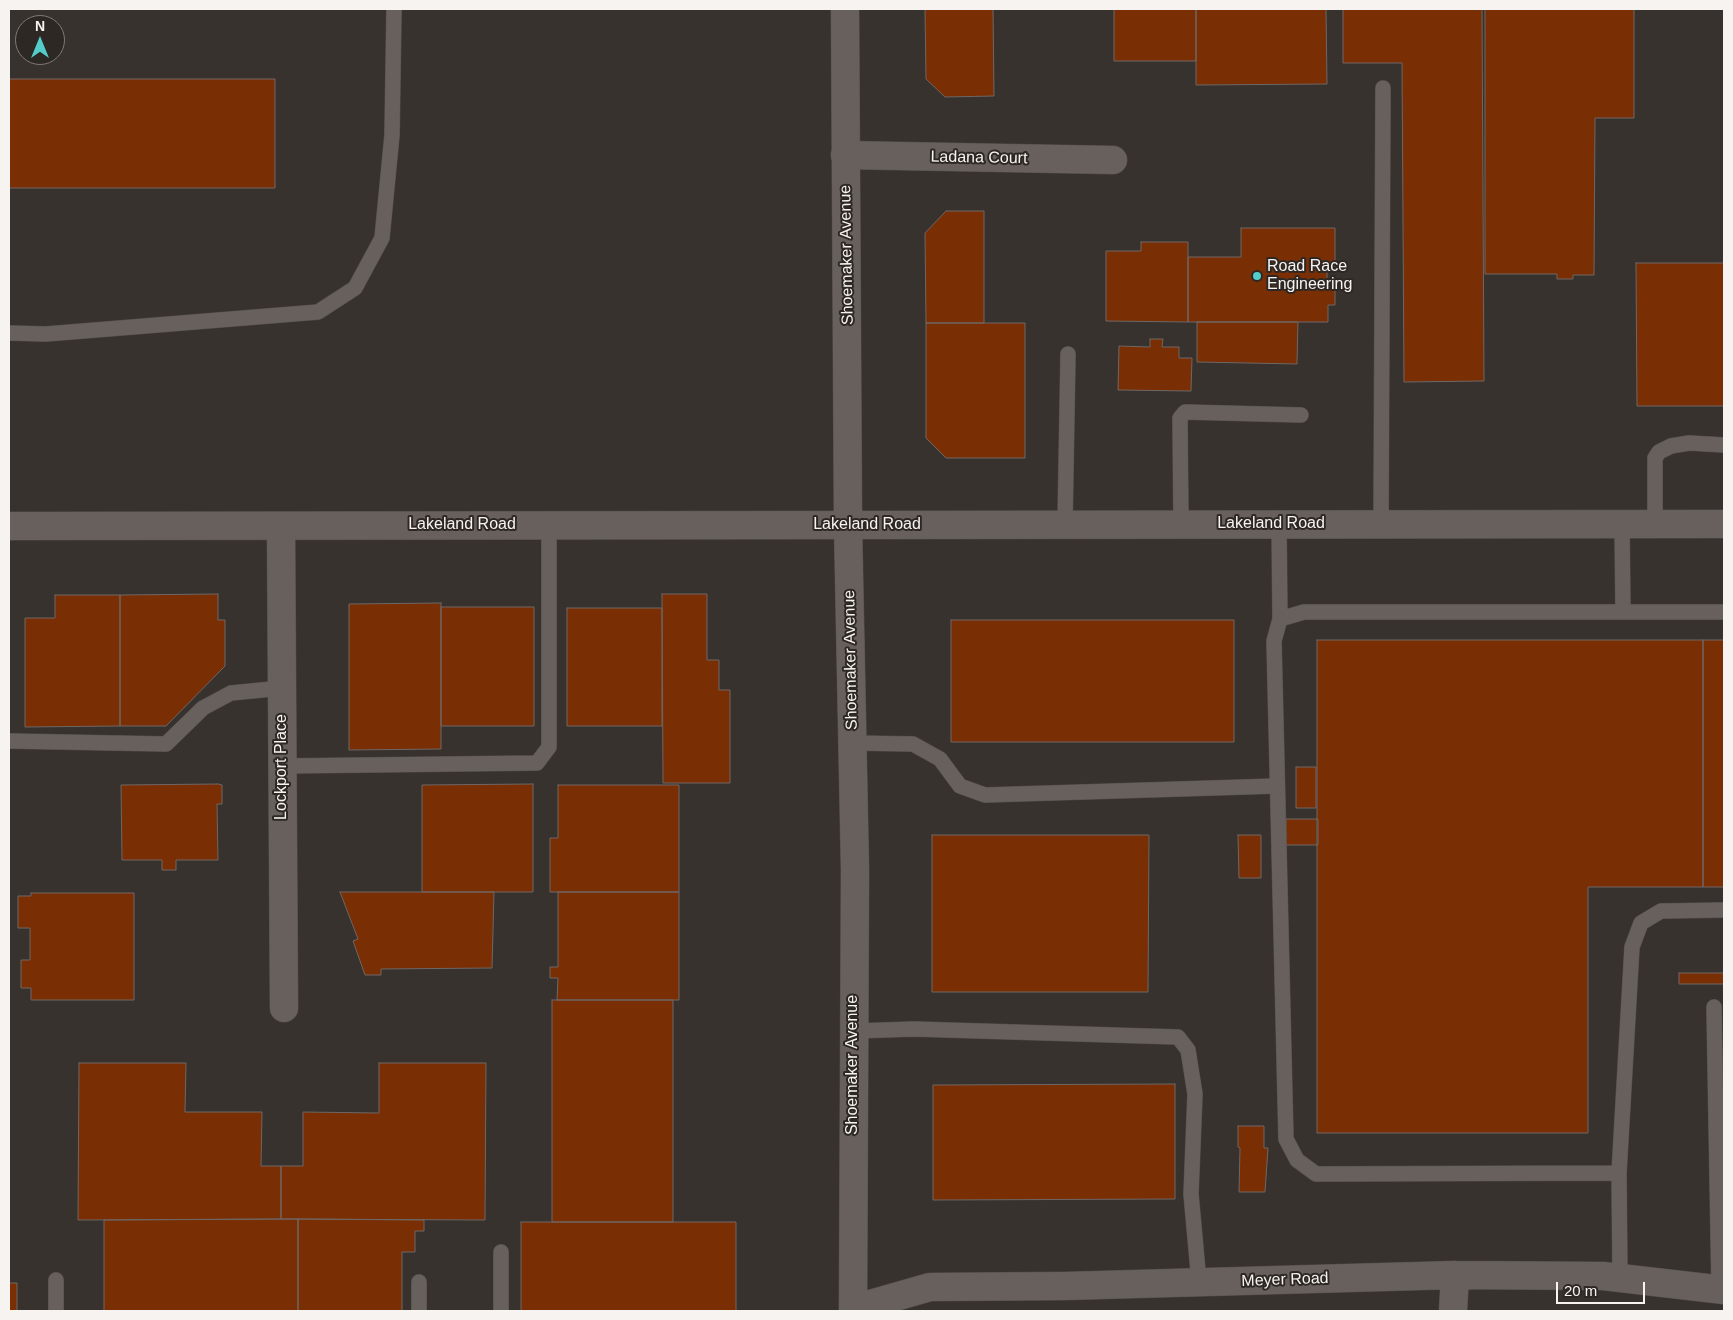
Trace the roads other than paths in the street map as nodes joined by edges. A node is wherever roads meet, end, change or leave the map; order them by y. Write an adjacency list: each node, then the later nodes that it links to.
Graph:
1 (394, 9): 6 (lane)
2 (845, 9): 4 (street, Shoemaker Avenue)
3 (1383, 88): 11 (lane)
4 (845, 156): 5 (street, Ladana Court); 16 (street, Shoemaker Avenue)
5 (1113, 160)
6 (9, 333)
7 (1068, 354): 17 (lane)
8 (1301, 415): 18 (lane)
9 (1724, 445): 13 (lane)
10 (1279, 524): 11 (street, Lakeland Road); 18 (street, Lakeland Road); 23 (lane)
11 (1381, 524): 12 (street, Lakeland Road)
12 (1622, 524): 13 (street, Lakeland Road); 21 (lane)
13 (1655, 524): 14 (street, Lakeland Road)
14 (1724, 524)
15 (549, 525): 16 (street, Lakeland Road); 20 (street, Lakeland Road); 27 (lane)
16 (848, 525): 17 (street, Lakeland Road); 26 (street, Shoemaker Avenue)
17 (1065, 525): 18 (street, Lakeland Road)
18 (1180, 525)
19 (9, 526): 20 (street, Lakeland Road)
20 (281, 526): 24 (street, Lockport Place)
21 (1623, 612): 22 (lane); 23 (lane)
22 (1724, 612)
23 (1280, 618): 28 (lane)
24 (282, 688): 25 (lane); 27 (street, Lockport Place)
25 (9, 741)
26 (852, 743): 28 (lane); 32 (street, Shoemaker Avenue)
27 (282, 766): 31 (street, Lockport Place)
28 (1277, 786): 33 (lane)
29 (1724, 910): 33 (lane)
30 (1714, 1007): 40 (lane)
31 (284, 1008)
32 (854, 1031): 39 (lane); 44 (street, Shoemaker Avenue)
33 (1619, 1173): 36 (lane)
34 (501, 1252): 43 (lane)
35 (1455, 1275): 36 (street, Meyer Road); 39 (street, Meyer Road); 45 (street)
36 (1620, 1278): 40 (street, Meyer Road)
37 (56, 1280): 41 (lane)
38 (419, 1282): 42 (lane)
39 (1199, 1282): 44 (street, Meyer Road)
40 (1722, 1290)
41 (56, 1311)
42 (419, 1311)
43 (501, 1311)
44 (854, 1311)
45 (1452, 1311)

